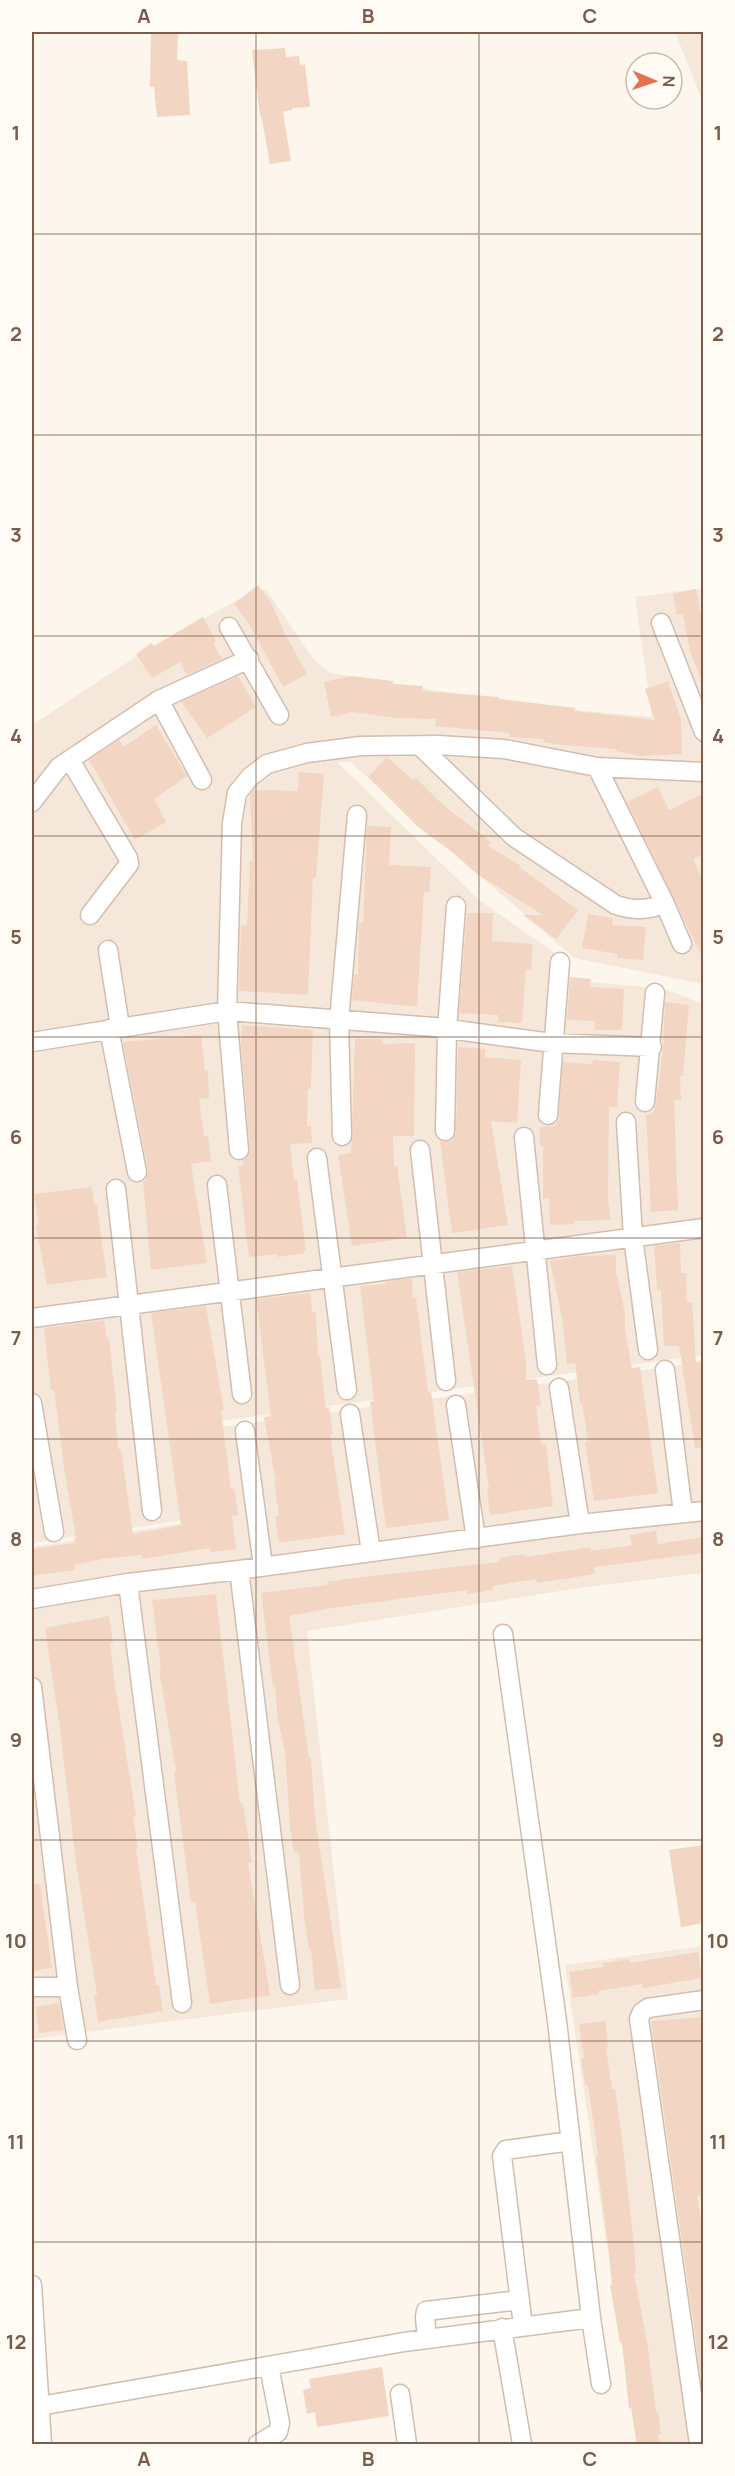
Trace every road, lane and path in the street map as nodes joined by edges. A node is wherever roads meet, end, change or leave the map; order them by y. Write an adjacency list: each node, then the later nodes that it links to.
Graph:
1 (661, 623): 6 (street)
2 (229, 627): 3 (street)
3 (249, 660): 4 (street); 5 (street)
4 (159, 700): 8 (street); 11 (street)
5 (279, 715)
6 (704, 732)
7 (420, 746): 9 (street); 14 (street); 21 (street)
8 (70, 760): 12 (street); 16 (street)
9 (597, 767): 10 (street); 14 (street)
10 (704, 772)
11 (202, 780)
12 (32, 802)
13 (357, 814): 22 (street)
14 (665, 904): 17 (street)
15 (456, 906): 24 (street)
16 (90, 915)
17 (682, 944)
18 (108, 950): 23 (street)
19 (560, 962): 26 (street)
20 (655, 993): 27 (street)
21 (226, 1011): 22 (street); 23 (street); 34 (street)
22 (339, 1021): 24 (street); 32 (street)
23 (114, 1028): 25 (street); 37 (street)
24 (447, 1029): 26 (street); 31 (street)
25 (32, 1042)
26 (552, 1042): 27 (street); 29 (street)
27 (652, 1047): 28 (street)
28 (645, 1102)
29 (548, 1115)
30 (626, 1122): 41 (street)
31 (445, 1131)
32 (342, 1136)
33 (524, 1137): 42 (street)
34 (239, 1150)
35 (420, 1150): 43 (street)
36 (317, 1158): 44 (street)
37 (137, 1172)
38 (217, 1185): 45 (street)
39 (116, 1189): 46 (street)
40 (704, 1228): 41 (street)
41 (633, 1238): 42 (street); 48 (street)
42 (536, 1251): 43 (street); 49 (street)
43 (433, 1264): 44 (street); 51 (street)
44 (332, 1278): 45 (street); 53 (street)
45 (230, 1291): 46 (street); 54 (street)
46 (127, 1305): 47 (street); 60 (street)
47 (32, 1318)
48 (648, 1350)
49 (547, 1365)
50 (665, 1370): 62 (street)
51 (446, 1381)
52 (559, 1388): 63 (street)
53 (347, 1390)
54 (242, 1394)
55 (32, 1403): 59 (street)
56 (456, 1404): 65 (street)
57 (350, 1414): 66 (street)
58 (245, 1431): 67 (street)
59 (35, 1449): 64 (street)
60 (153, 1511)
61 (704, 1511): 62 (street)
62 (683, 1513): 63 (street)
63 (580, 1524): 65 (street)
64 (54, 1532)
65 (476, 1539): 66 (street)
66 (371, 1552): 67 (street)
67 (263, 1566): 68 (street)
68 (239, 1570): 69 (street); 73 (street)
69 (128, 1583): 70 (street); 77 (street)
70 (32, 1599)
71 (503, 1634): 79 (street)
72 (32, 1687): 75 (street)
73 (290, 1985)
74 (32, 1987): 75 (street)
75 (68, 1987): 78 (street)
76 (704, 2000): 94 (street)
77 (182, 2003)
78 (77, 2040)
79 (571, 2142): 81 (street); 82 (street)
80 (32, 2285): 89 (street)
81 (520, 2300): 83 (street); 85 (street)
82 (591, 2318): 83 (street); 87 (street)
83 (523, 2326): 84 (street)
84 (502, 2328): 85 (street); 93 (street)
85 (427, 2338): 86 (street)
86 (268, 2366): 89 (street); 91 (street)
87 (601, 2384)
88 (400, 2394): 92 (street)
89 (40, 2406): 90 (street)
90 (42, 2445)
91 (258, 2445)
92 (407, 2445)
93 (522, 2445)
94 (699, 2445)

